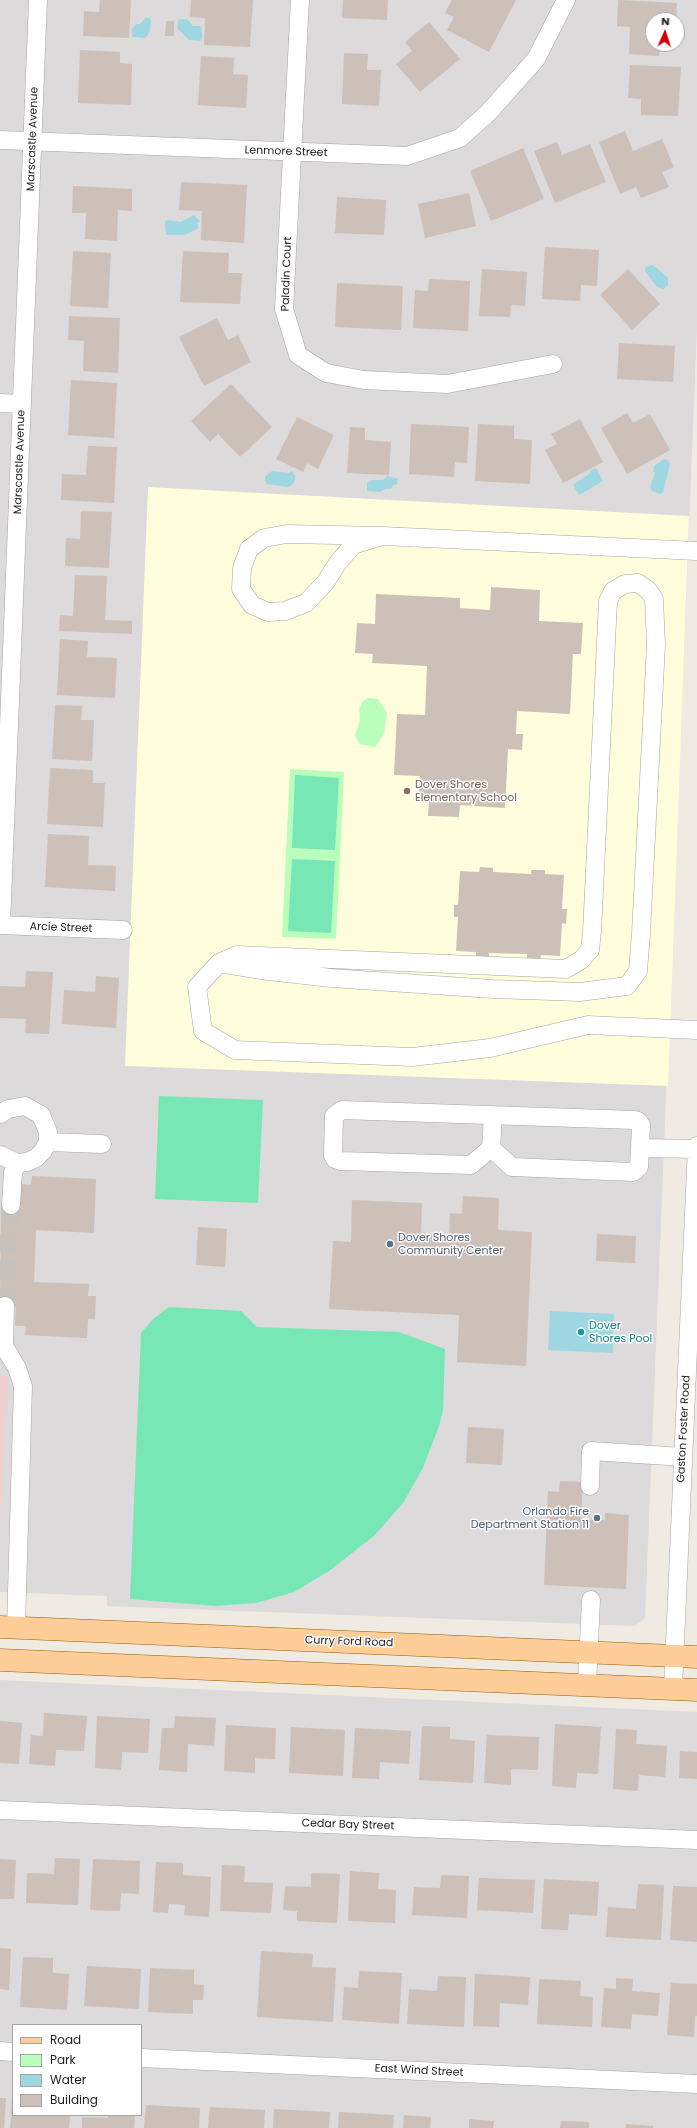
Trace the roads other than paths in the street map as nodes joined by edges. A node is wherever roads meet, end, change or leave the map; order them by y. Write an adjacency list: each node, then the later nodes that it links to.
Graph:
1 (38, 0): 5 (street, Marscastle Avenue)
2 (300, 0): 6 (street, Paladin Court)
3 (566, 0): 6 (street, Lenmore Street)
4 (0, 140): 5 (street, Lenmore Street)
5 (33, 141): 6 (street, Lenmore Street); 9 (street, Marscastle Avenue)
6 (293, 153): 7 (street, Paladin Court)
7 (553, 364)
8 (0, 403): 9 (street)
9 (22, 404): 12 (street, Marscastle Avenue)
10 (382, 536): 10 (street); 11 (street)
11 (697, 551)
12 (6, 670): 13 (street, Marscastle Avenue)
13 (1, 925): 14 (street, Arcie Street)
14 (123, 930)
15 (219, 963): 15 (street); 16 (street)
16 (697, 1030)
17 (0, 1114): 19 (street)
18 (493, 1116): 22 (street); 22 (street); 23 (street)
19 (48, 1142): 20 (street); 26 (street)
20 (102, 1144)
21 (697, 1146): 24 (street, Gaston Foster Road)
22 (491, 1148): 23 (street)
23 (640, 1148): 24 (street)
24 (697, 1149): 28 (street, Gaston Foster Road)
25 (0, 1155): 26 (street)
26 (17, 1163): 27 (street)
27 (11, 1205)
28 (695, 1219): 31 (street, Gaston Foster Road)
29 (5, 1306): 30 (street)
30 (2, 1342): 34 (street)
31 (683, 1457): 32 (street); 36 (street, Gaston Foster Road)
32 (590, 1486)
33 (591, 1600): 35 (street)
34 (8, 1627): 35 (main road, Curry Ford Road)
35 (588, 1652): 36 (main road, Curry Ford Road); 39 (street)
36 (674, 1656): 37 (main road, Curry Ford Road); 40 (street, Gaston Foster Road)
37 (697, 1657)
38 (0, 1660): 39 (main road)
39 (587, 1684): 40 (main road)
40 (673, 1688): 41 (main road)
41 (697, 1690)
42 (0, 1810): 43 (street, Cedar Bay Street)
43 (697, 1840)
44 (0, 2051): 45 (street)
45 (12, 2052)
46 (142, 2058): 47 (street, East Wind Street)
47 (697, 2084)

